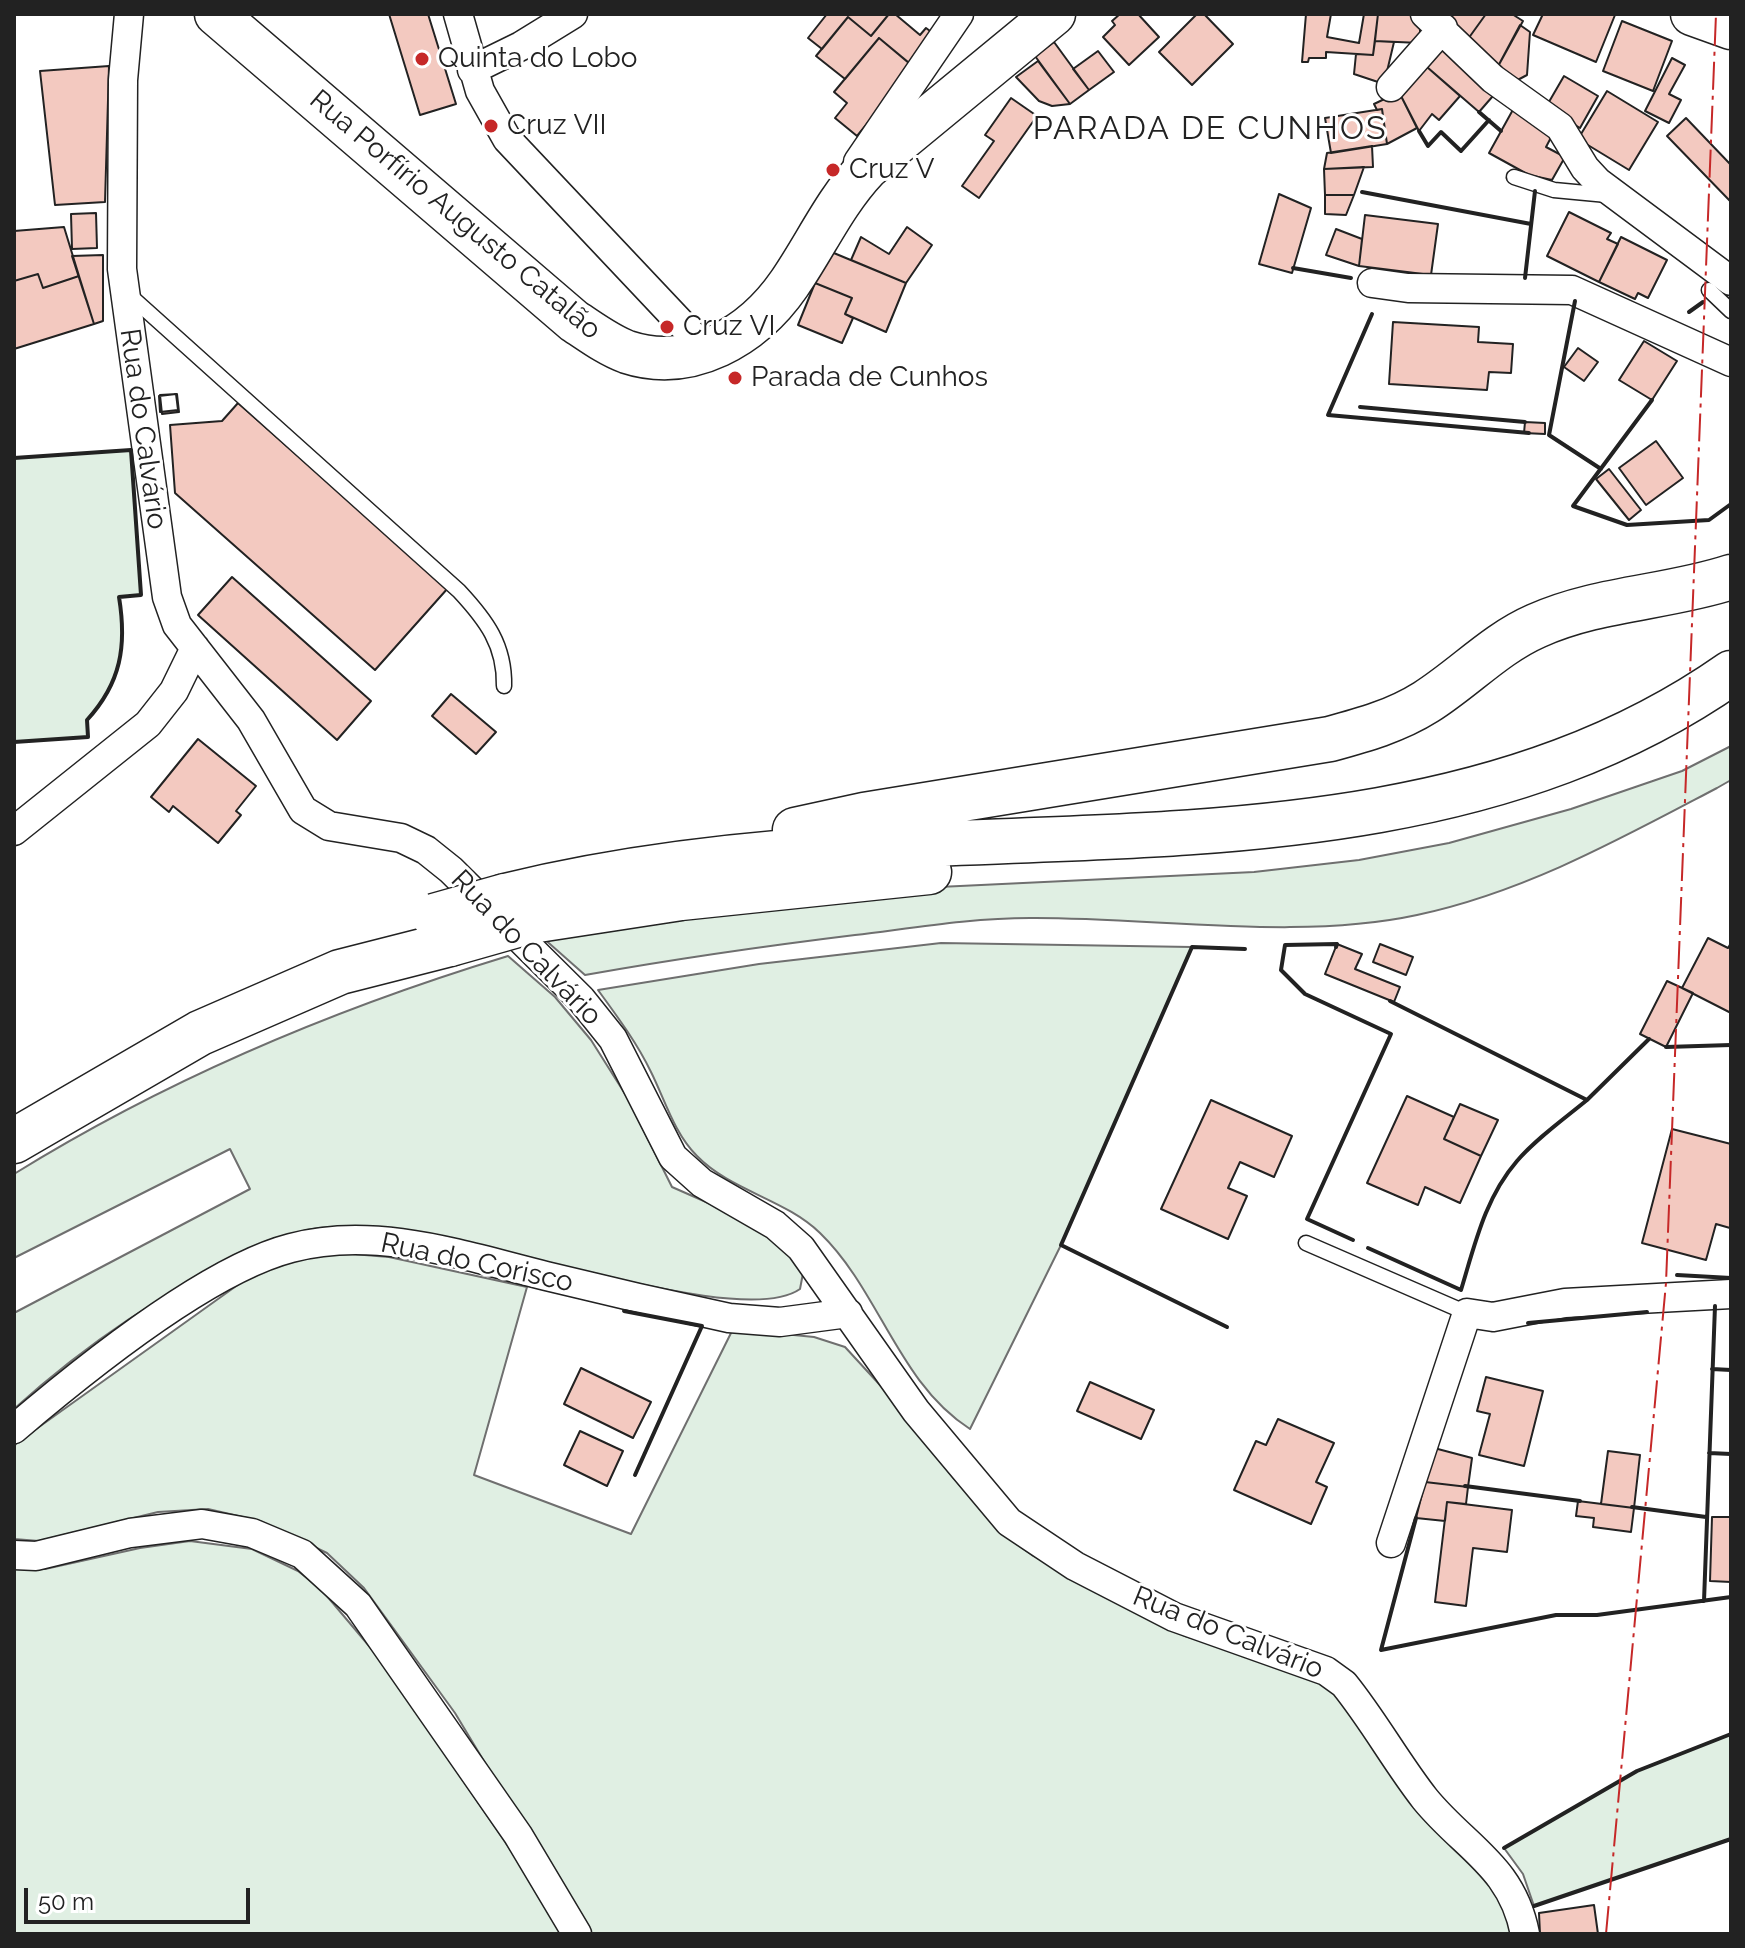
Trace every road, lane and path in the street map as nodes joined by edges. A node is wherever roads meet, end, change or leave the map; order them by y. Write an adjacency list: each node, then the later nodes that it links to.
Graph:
1 (129, 14): 17 (street, Rua do Calvário)
2 (216, 14): 19 (main road, Rua Porfírio Augusto Catalão)
3 (458, 14): 10 (street)
4 (573, 14): 10 (street)
5 (959, 14): 13 (street)
6 (1054, 14): 13 (main road, Rua Porfírio Augusto Catalão)
7 (1692, 14): 9 (main road)
8 (1434, 21): 11 (street); 14 (street)
9 (1731, 28)
10 (472, 70): 19 (street)
11 (1391, 87)
12 (1514, 177): 14 (lane)
13 (847, 189): 19 (main road, Rua Porfírio Augusto Catalão)
14 (1617, 196): 16 (street)
15 (1372, 283): 20 (street)
16 (1720, 286): 18 (lane)
17 (124, 290): 22 (street, Rua do Calvário); 24 (lane)
18 (1731, 311)
19 (707, 351)
20 (1731, 362)
21 (1731, 577): 27 (highway)
22 (195, 648): 26 (street); 34 (street, Rua do Calvário)
23 (1731, 673): 27 (highway)
24 (504, 686)
25 (1731, 694): 28 (highway)
26 (14, 831)
27 (659, 866): 28 (highway)
28 (518, 908): 29 (highway, bridge)
29 (442, 930): 30 (highway); 31 (highway)
30 (14, 1109)
31 (14, 1141)
32 (1306, 1243): 35 (lane)
33 (1731, 1294): 35 (street)
34 (848, 1313): 36 (street, Rua do Corisco); 40 (street, Rua do Calvário)
35 (1467, 1313): 37 (street)
36 (14, 1429)
37 (1391, 1543)
38 (14, 1555): 39 (street)
39 (577, 1934)
40 (1525, 1934)

